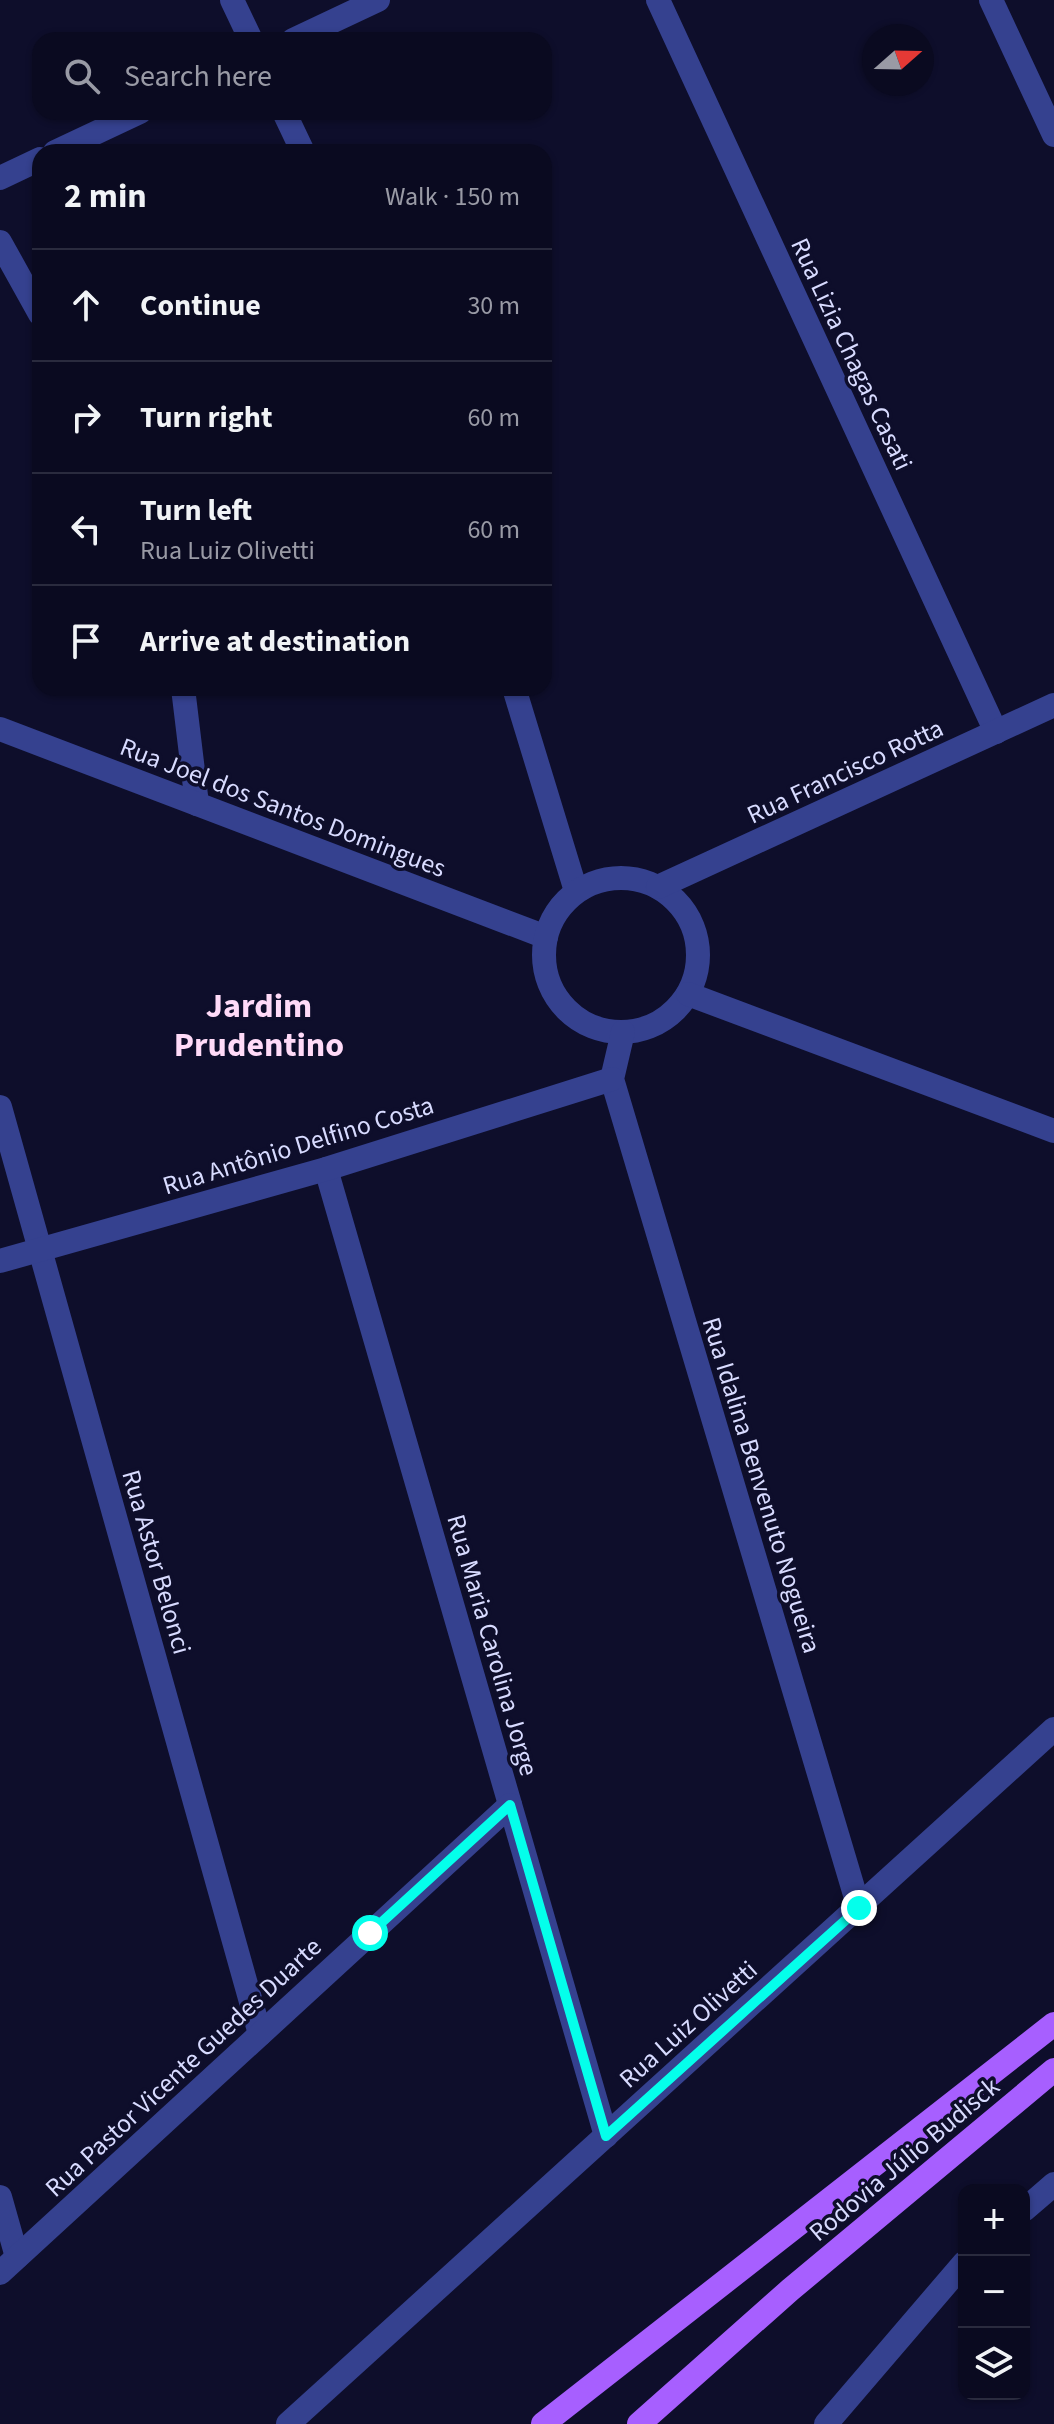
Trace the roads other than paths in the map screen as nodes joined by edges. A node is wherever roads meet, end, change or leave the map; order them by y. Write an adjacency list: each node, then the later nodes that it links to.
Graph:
1 (232, 0): 5 (street)
2 (378, 0): 6 (street)
3 (658, 0): 20 (street, Rua Lizia Chagas Casati)
4 (991, 0): 9 (street)
5 (247, 32)
6 (310, 32)
7 (123, 120): 10 (street)
8 (288, 120): 11 (street)
9 (1054, 135)
10 (72, 144)
11 (299, 144)
12 (32, 163): 13 (street)
13 (0, 178)
14 (0, 242): 15 (street)
15 (32, 300)
16 (184, 696): 21 (street)
17 (516, 696): 23 (street)
18 (1054, 705): 20 (street, Rua Francisco Rotta)
19 (0, 729): 21 (street, Rua Joel dos Santos Domingues)
20 (996, 732): 22 (street, Rua Francisco Rotta)
21 (197, 804): 24 (street, Rua Joel dos Santos Domingues)
22 (658, 887): 23 (street); 25 (street)
23 (576, 891): 24 (street)
24 (546, 937): 26 (street)
25 (688, 994): 26 (street); 29 (street)
26 (623, 1032): 27 (street)
27 (612, 1079): 30 (street, Rua Antônio Delfino Costa); 35 (street, Rua Idalina Benvenuto Nogueira)
28 (0, 1107): 31 (street, Rua Astor Belonci)
29 (1054, 1131)
30 (326, 1169): 31 (street, Rua Antônio Delfino Costa); 34 (street, Rua Maria Carolina Jorge)
31 (40, 1250): 32 (street, Rua Antônio Delfino Costa); 37 (street, Rua Astor Belonci)
32 (0, 1261)
33 (1054, 1729): 35 (street, Rua Luiz Olivetti)
34 (510, 1805): 37 (street, Rua Pastor Vicente Guedes Duarte); 39 (street, Rua Maria Carolina Jorge)
35 (859, 1908): 39 (street, Rua Luiz Olivetti)
36 (1054, 2024): 47 (main road)
37 (260, 2034): 43 (street, Rua Pastor Vicente Guedes Duarte)
38 (1054, 2070): 45 (main road, Rodovia Júlio Budisck)
39 (606, 2136): 46 (street, Rua Luiz Olivetti)
40 (1054, 2184): 42 (street)
41 (0, 2197): 43 (street)
42 (1030, 2205)
43 (8, 2265)
44 (958, 2270): 50 (street)
45 (790, 2290): 48 (main road, Rodovia Júlio Budisck); 49 (main road, Rodovia Júlio Budisck)
46 (288, 2424)
47 (543, 2424)
48 (639, 2424)
49 (657, 2424)
50 (826, 2424)

